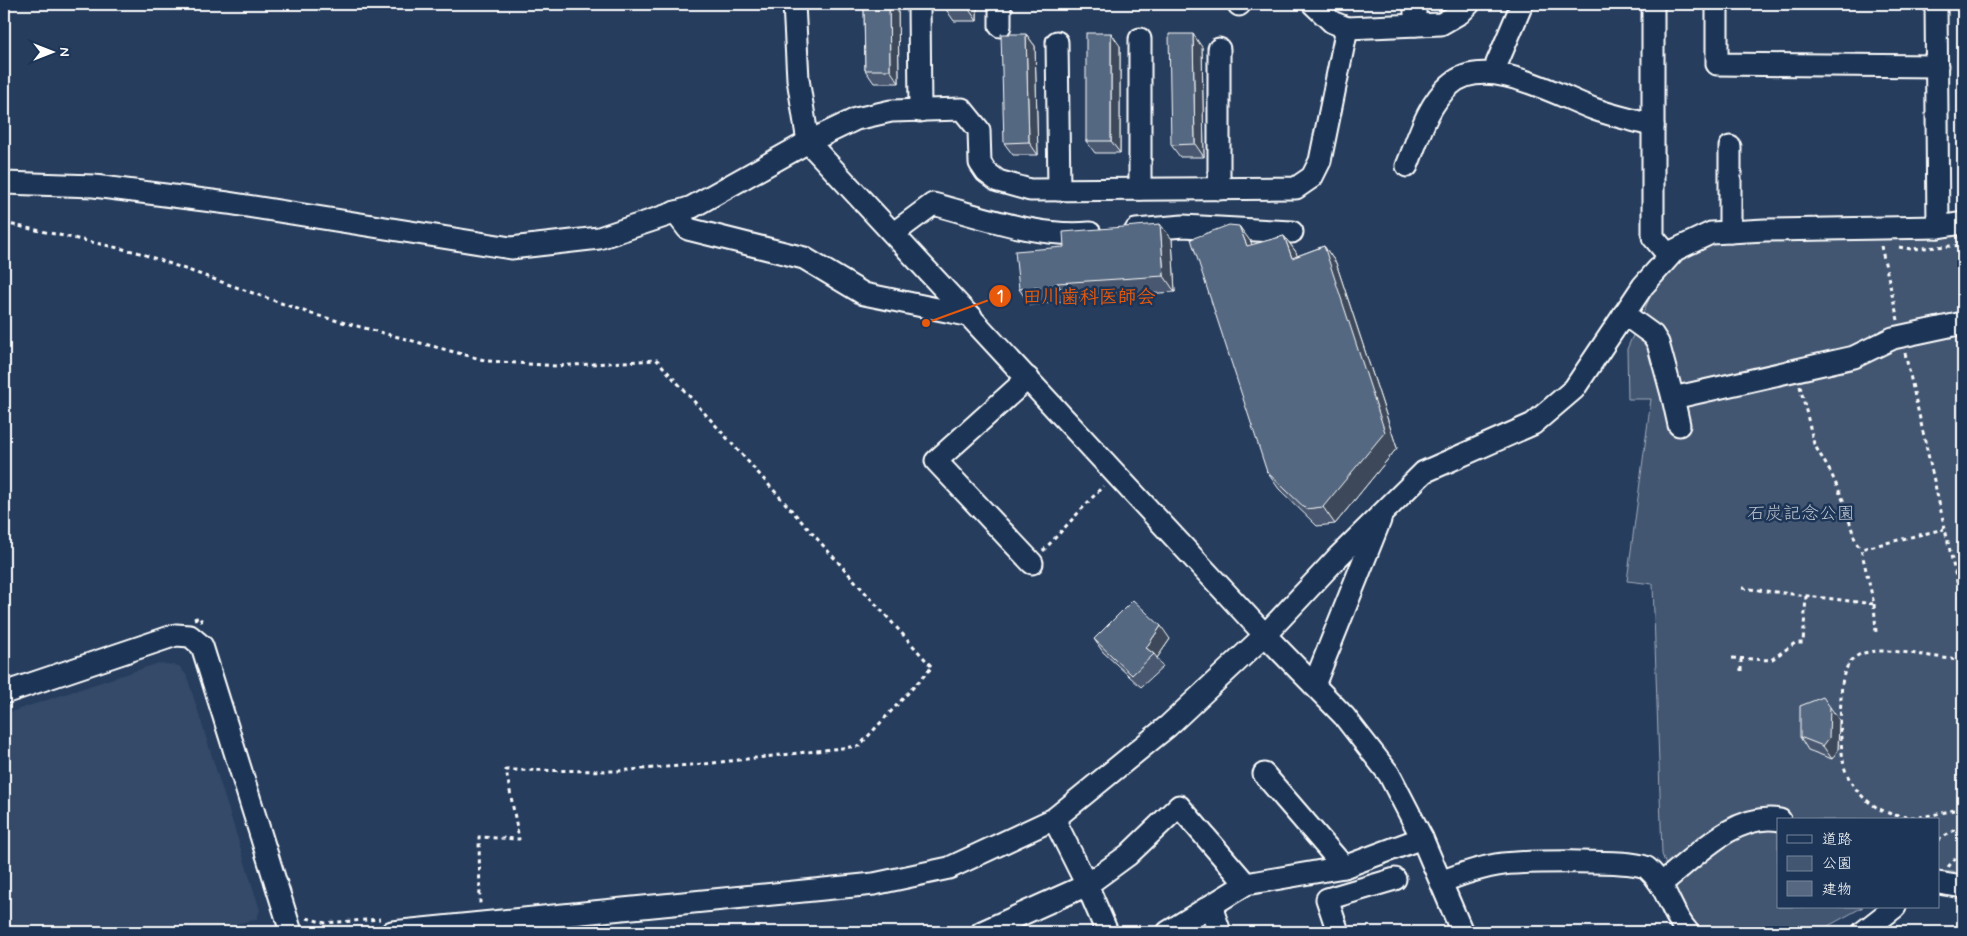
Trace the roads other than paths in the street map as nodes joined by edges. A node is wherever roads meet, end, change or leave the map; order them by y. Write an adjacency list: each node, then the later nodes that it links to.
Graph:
1 (794, 4): 21 (street)
2 (919, 4): 19 (street)
3 (1000, 4): 12 (street)
4 (1313, 4): 13 (street)
5 (1415, 4): 11 (street)
6 (1469, 4): 11 (street)
7 (1522, 4): 18 (street)
8 (1653, 4): 20 (street)
9 (1716, 4): 17 (street)
10 (1936, 4): 17 (street)
11 (1415, 25): 13 (street)
12 (1000, 26)
13 (1347, 28): 25 (street)
14 (1140, 39): 27 (street)
15 (1057, 42): 26 (street)
16 (1219, 49): 25 (street)
17 (1937, 66): 30 (street)
18 (1496, 73): 20 (street); 23 (street)
19 (920, 111): 21 (street); 26 (street)
20 (1653, 126): 34 (street)
21 (808, 142): 28 (street); 33 (street)
22 (1730, 147): 32 (street)
23 (1407, 166)
24 (4, 183): 28 (street)
25 (1219, 189): 27 (street)
26 (1059, 190): 27 (street)
27 (1140, 190)
28 (675, 212): 36 (street)
29 (1963, 223): 30 (street)
30 (1938, 227): 32 (street)
31 (1292, 232): 33 (street)
32 (1730, 232): 34 (street)
33 (894, 234): 36 (street)
34 (1669, 256): 35 (street)
35 (1624, 314): 39 (street); 41 (street)
36 (971, 316): 38 (street)
37 (1963, 323): 39 (street)
38 (1028, 378): 42 (street); 43 (street)
39 (1673, 398): 40 (street)
40 (1679, 426)
41 (1382, 513): 43 (street); 44 (street)
42 (1032, 563)
43 (1265, 635): 44 (street); 47 (street)
44 (1314, 685): 49 (street)
45 (4, 693): 60 (street)
46 (1264, 774): 50 (street)
47 (1054, 819): 56 (street); 61 (street)
48 (1777, 820): 54 (street)
49 (1422, 838): 50 (street); 53 (street)
50 (1344, 867): 55 (street)
51 (1941, 877): 57 (street)
52 (1396, 879): 66 (street)
53 (1441, 882): 54 (street); 67 (street)
54 (1662, 883): 68 (street)
55 (1246, 884): 56 (street); 58 (street)
56 (1087, 885): 62 (street); 63 (street)
57 (1963, 887)
58 (1211, 906): 64 (street); 65 (street)
59 (1894, 908): 69 (street)
60 (291, 932)
61 (392, 932)
62 (982, 932)
63 (1108, 932)
64 (1168, 932)
65 (1220, 932)
66 (1338, 932)
67 (1462, 932)
68 (1688, 932)
69 (1863, 932)

